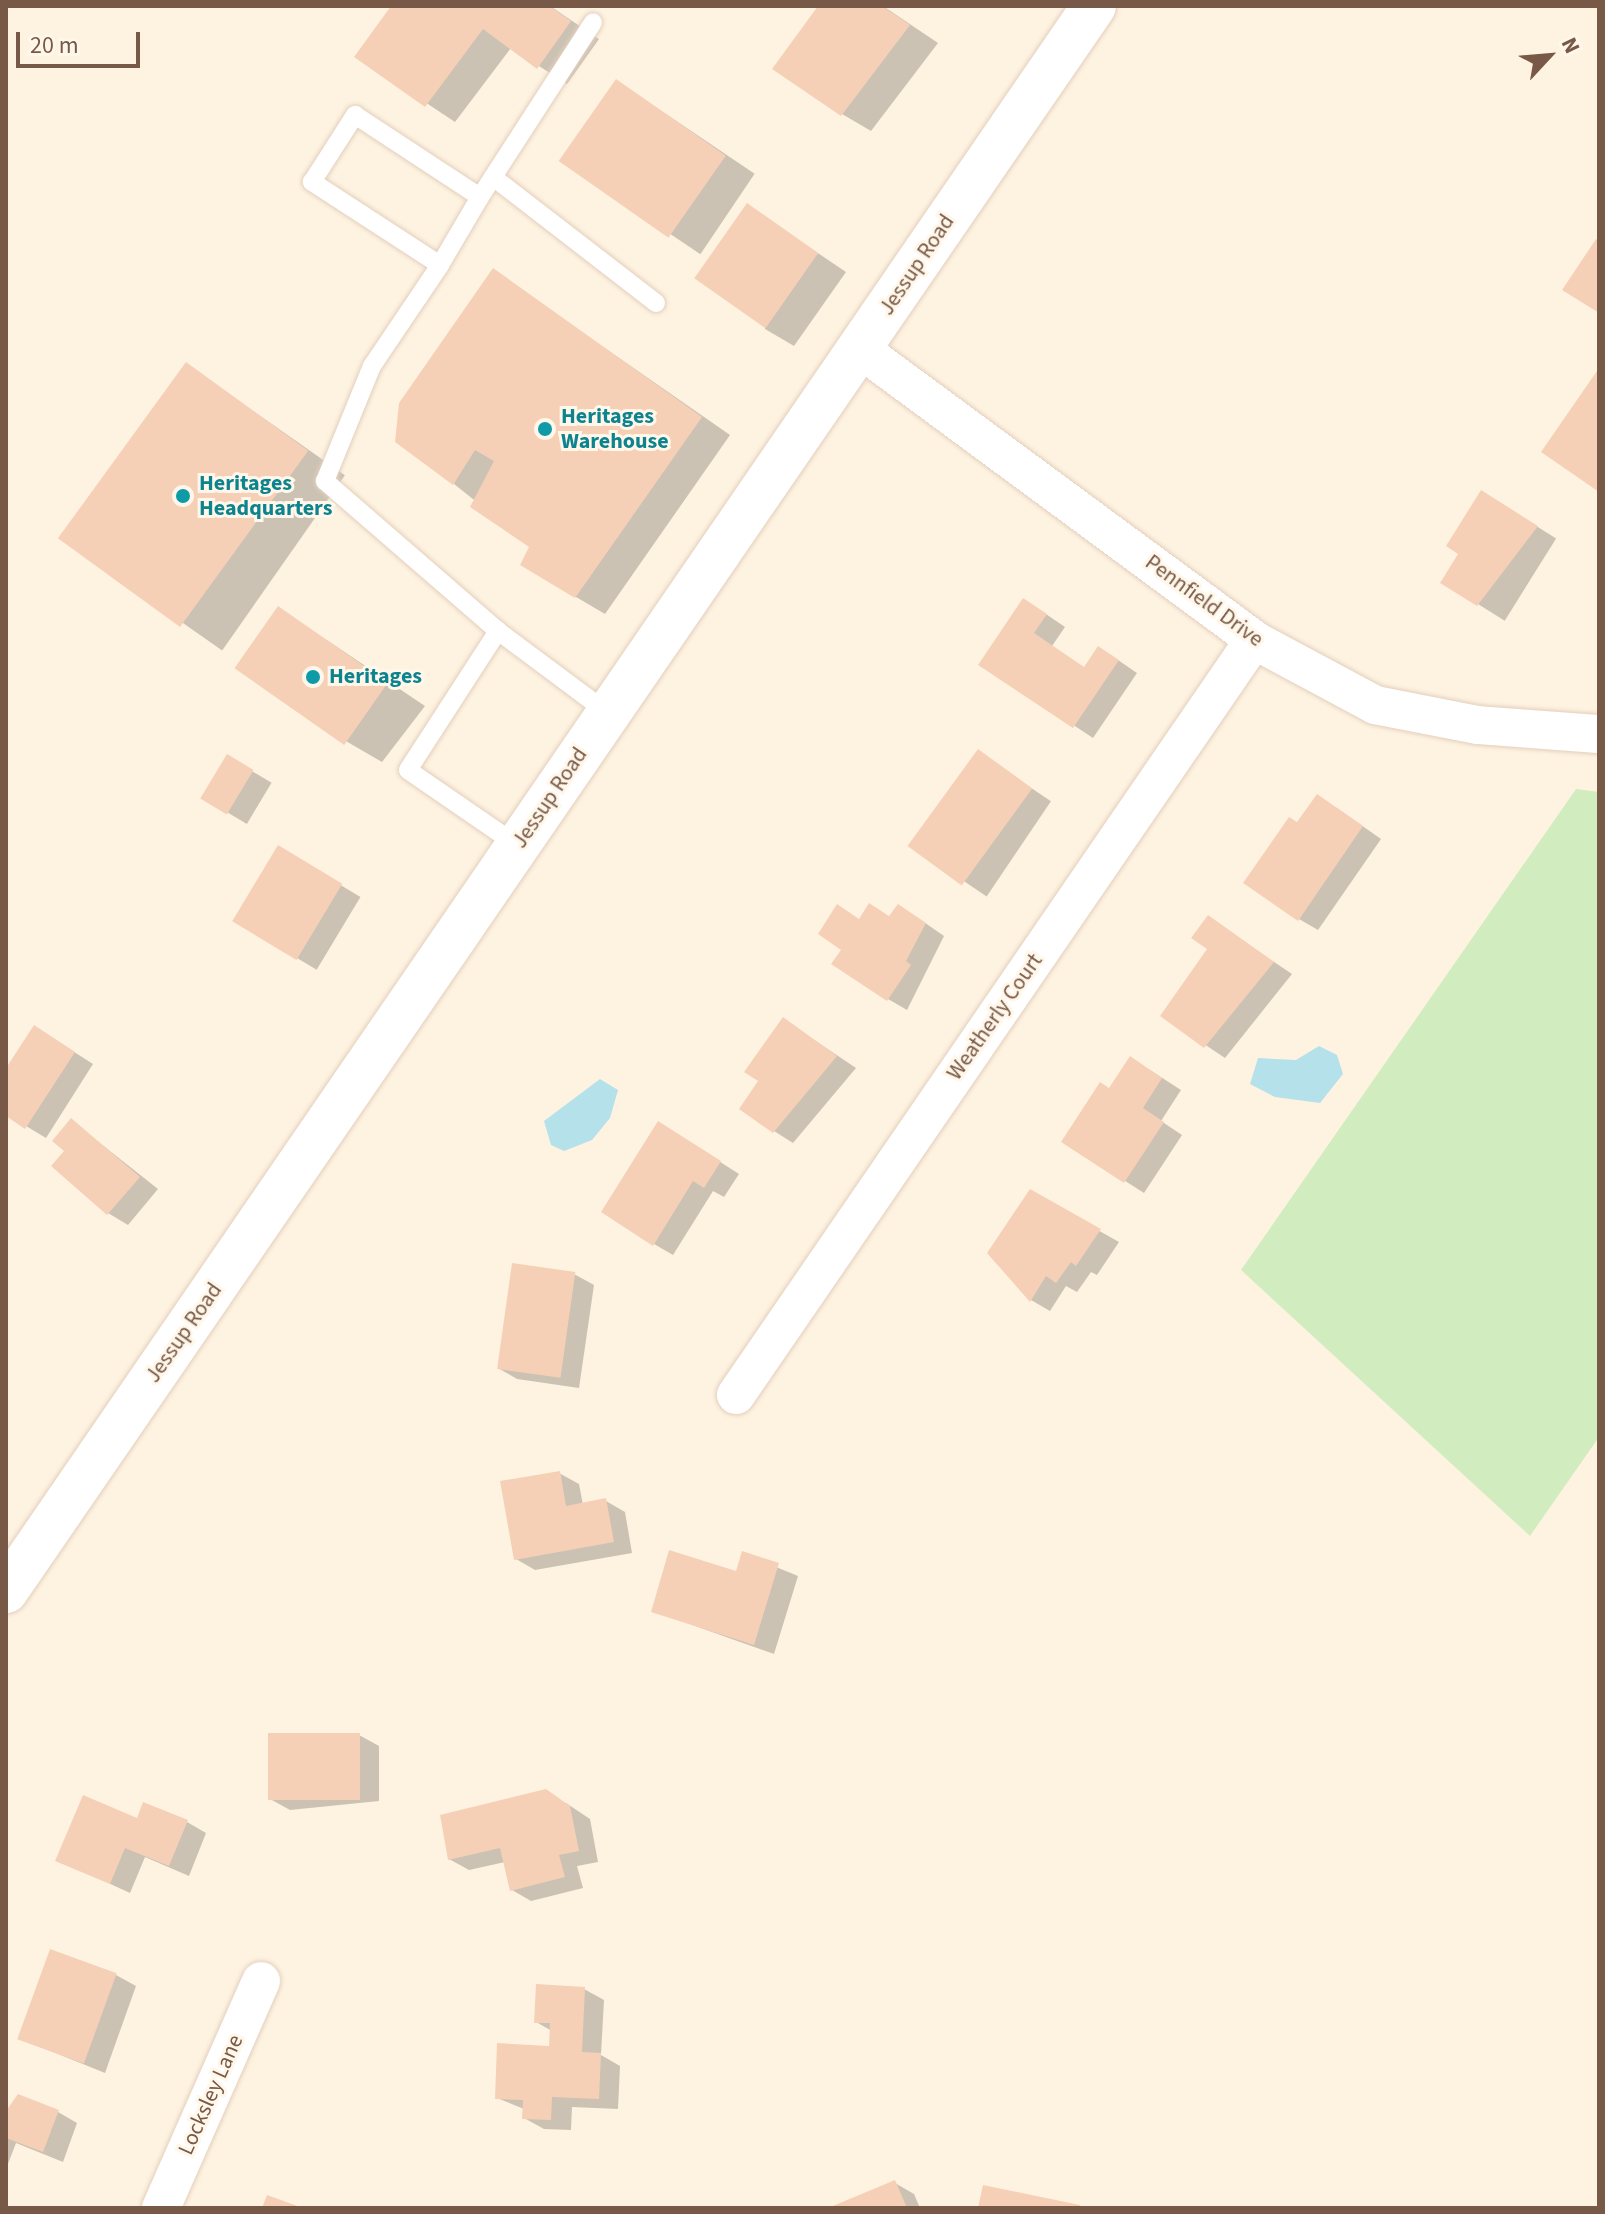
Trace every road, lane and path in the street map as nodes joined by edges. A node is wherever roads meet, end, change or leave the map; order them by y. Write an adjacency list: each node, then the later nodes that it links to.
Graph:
1 (1094, 6): 7 (street, Jessup Road)
2 (593, 22): 3 (lane)
3 (493, 177): 4 (lane); 6 (lane)
4 (480, 197): 5 (lane); 5 (lane)
5 (440, 265): 8 (lane)
6 (656, 303)
7 (860, 349): 9 (street, Pennfield Drive); 10 (street, Jessup Road)
8 (498, 631): 10 (lane); 12 (lane)
9 (1254, 640): 11 (street, Pennfield Drive); 13 (street, Weatherly Court)
10 (608, 713): 12 (street, Jessup Road)
11 (1599, 734)
12 (517, 845): 14 (street, Jessup Road)
13 (736, 1395)
14 (6, 1591)
15 (261, 1981): 16 (street, Locksley Lane)
16 (161, 2208)

